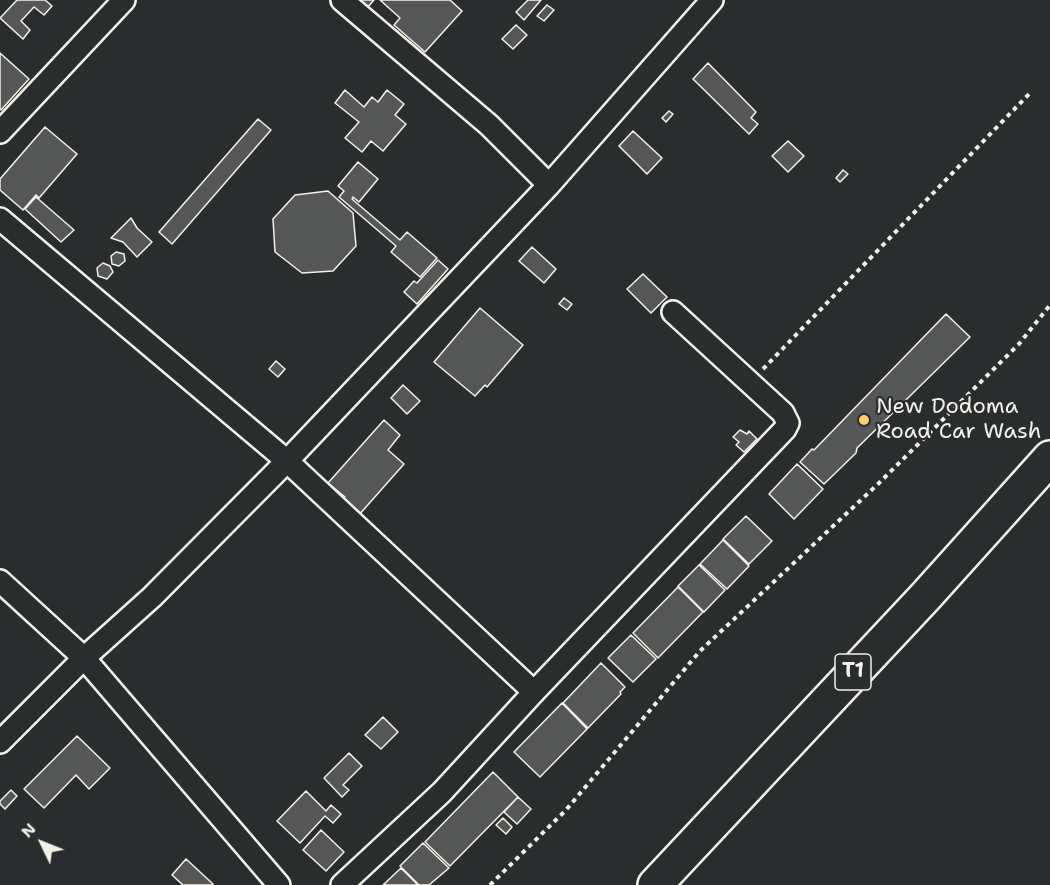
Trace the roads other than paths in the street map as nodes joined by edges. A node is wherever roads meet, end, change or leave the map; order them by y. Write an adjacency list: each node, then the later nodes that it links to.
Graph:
1 (124, 0): 4 (street)
2 (342, 0): 5 (street)
3 (712, 0): 5 (street)
4 (0, 132)
5 (549, 185): 9 (street)
6 (0, 219): 9 (street)
7 (673, 312): 12 (street)
8 (1050, 458): 16 (highway, T1)
9 (287, 462): 11 (street); 12 (street)
10 (0, 581): 11 (street)
11 (84, 658): 13 (street); 14 (street)
12 (534, 692): 15 (street)
13 (0, 742)
14 (279, 885)
15 (342, 885)
16 (655, 885)

